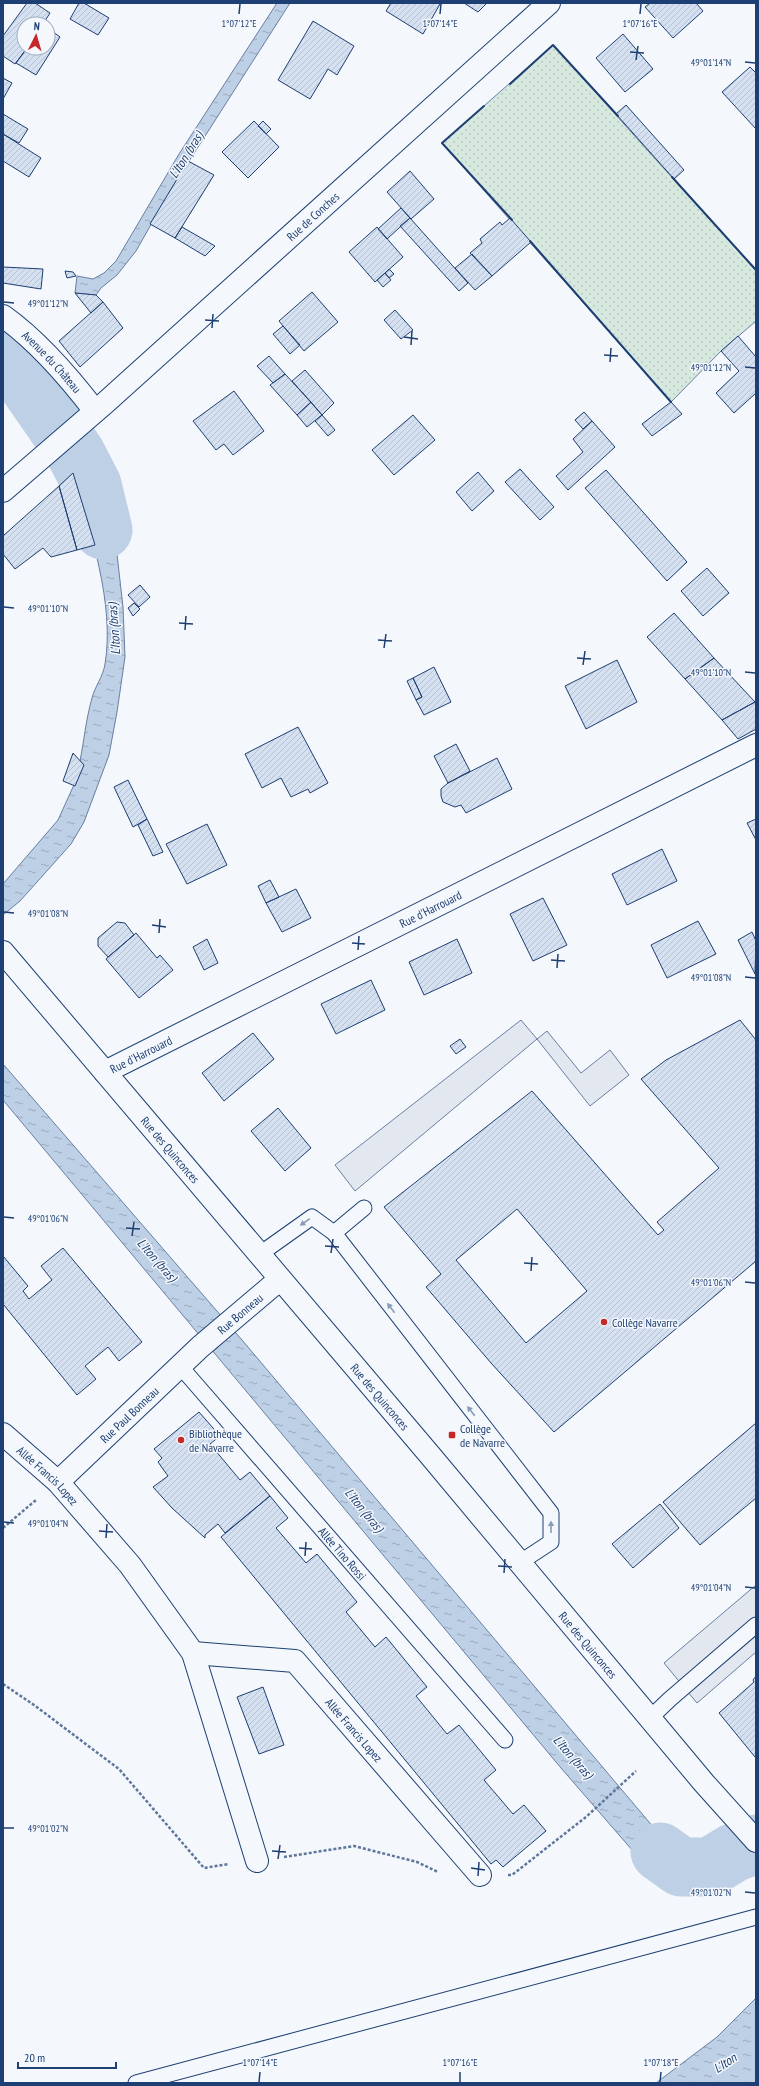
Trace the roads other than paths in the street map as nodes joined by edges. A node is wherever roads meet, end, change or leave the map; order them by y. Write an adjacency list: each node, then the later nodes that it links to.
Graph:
1 (549, 3): 3 (street, Rue de Conches)
2 (3, 316): 3 (street, Avenue du Château)
3 (95, 411): 4 (street, Rue de Conches)
4 (3, 491)
5 (756, 745): 7 (street, Rue d'Harrouard)
6 (3, 952): 7 (street, Rue des Quinconces)
7 (105, 1072): 10 (street, Rue des Quinconces)
8 (364, 1208): 9 (lane)
9 (334, 1233): 10 (lane, one-way to 10); 16 (lane, one-way to 9)
10 (260, 1254): 11 (street, Rue des Quinconces)
11 (279, 1280): 12 (street, Rue Bonneau); 16 (street, Rue des Quinconces)
12 (200, 1347): 13 (street, Rue Paul Bonneau)
13 (180, 1366): 15 (street, Rue Paul Bonneau); 20 (lane, Allée Tino Rossi)
14 (3, 1434): 15 (street, Allée Francis Lopez)
15 (58, 1482): 18 (street, Allée Francis Lopez)
16 (519, 1563): 19 (street, Rue des Quinconces)
17 (756, 1625): 19 (lane)
18 (193, 1652): 22 (street, Allée Francis Lopez); 23 (street, Allée Francis Lopez)
19 (649, 1719): 21 (street, Rue des Quinconces)
20 (504, 1740)
21 (756, 1841)
22 (257, 1861)
23 (480, 1875)
24 (756, 1916): 25 (lane)
25 (136, 2083)

